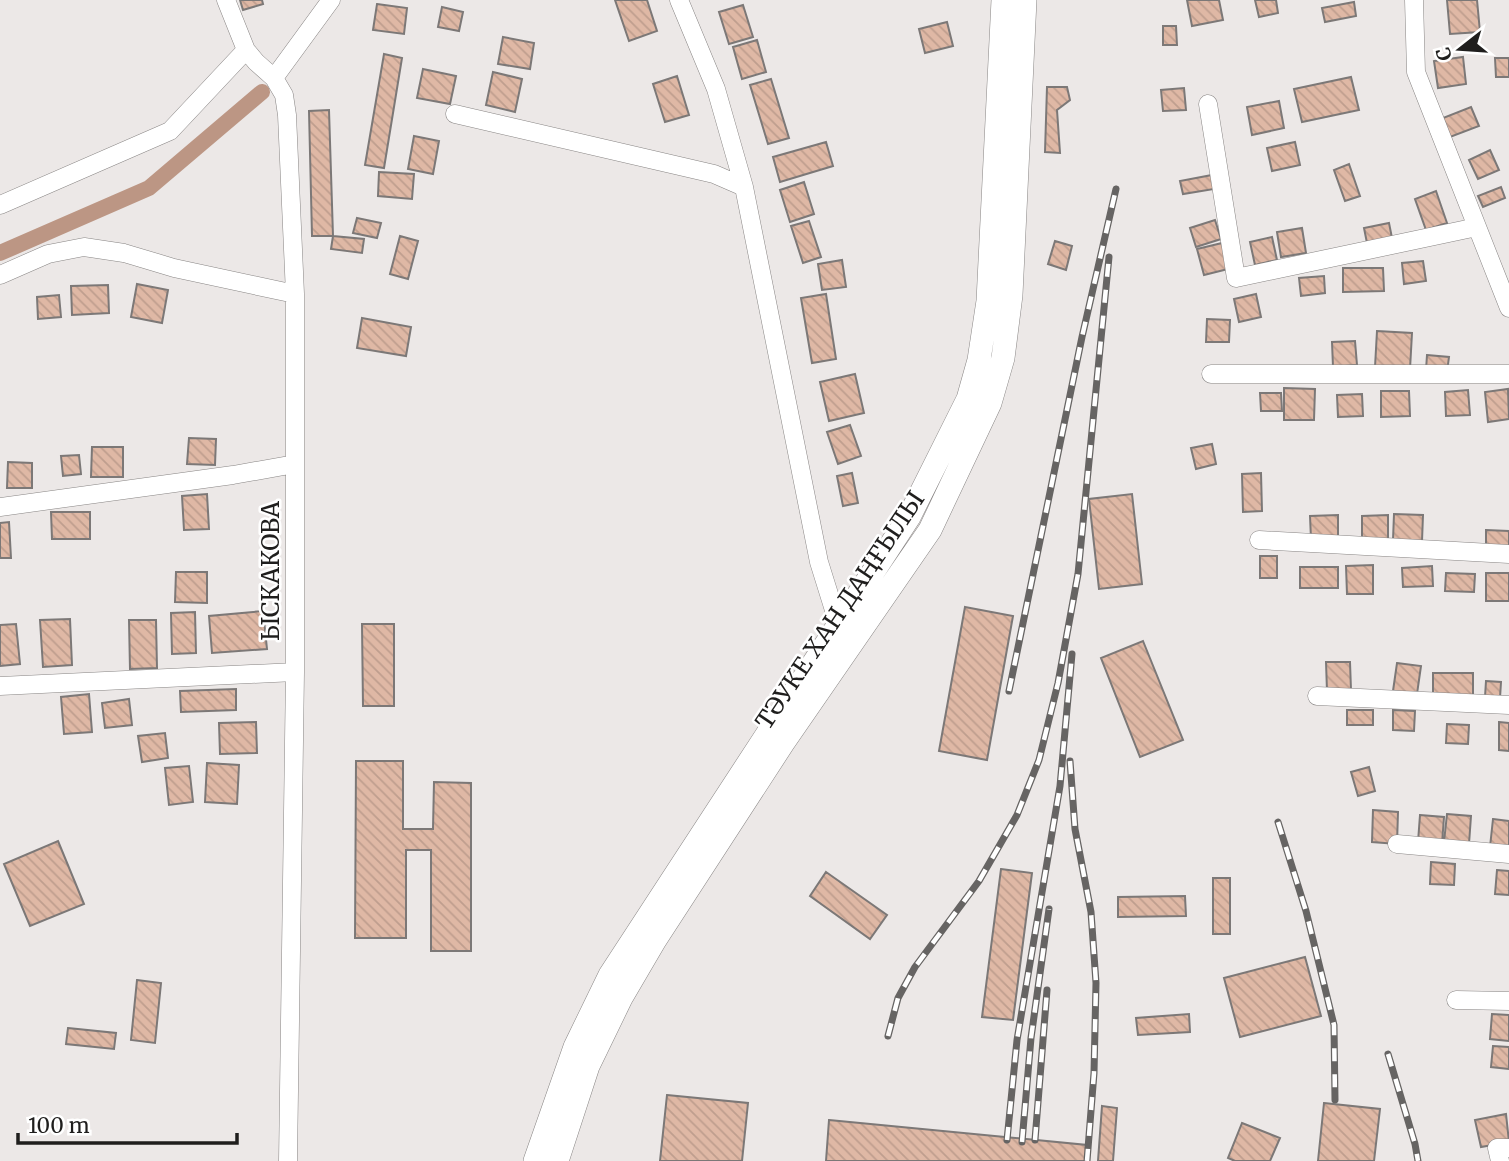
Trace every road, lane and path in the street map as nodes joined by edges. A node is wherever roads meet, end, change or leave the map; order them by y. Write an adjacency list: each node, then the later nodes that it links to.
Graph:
1 (226, 0): 7 (street, ЫСКАКОВА)
2 (331, 0): 8 (street)
3 (679, 0): 11 (street)
4 (1003, 0): 21 (main road, ТӘУКЕ ХАН ДАҢҒЫЛЫ)
5 (1025, 0): 22 (main road, ТӘУКЕ ХАН ДАҢҒЫЛЫ)
6 (1414, 0): 13 (street)
7 (246, 50): 8 (street, ЫСКАКОВА); 12 (street)
8 (274, 78): 15 (street, ЫСКАКОВА)
9 (1208, 104): 13 (street)
10 (455, 114): 11 (street)
11 (744, 187): 25 (street)
12 (0, 205)
13 (1477, 227): 16 (street)
14 (0, 275): 15 (street)
15 (295, 294): 19 (street, ЫСКАКОВА)
16 (1509, 308)
17 (1211, 374): 18 (street)
18 (1509, 374)
19 (295, 464): 20 (street); 26 (street, ЫСКАКОВА)
20 (0, 507)
21 (909, 517): 22 (main road); 25 (main road, ТӘУКЕ ХАН ДАҢҒЫЛЫ)
22 (930, 530): 30 (main road, ТӘУКЕ ХАН ДАҢҒЫЛЫ)
23 (1259, 540): 24 (street)
24 (1509, 554)
25 (838, 623): 30 (main road, ТӘУКЕ ХАН ДАҢҒЫЛЫ)
26 (295, 672): 27 (street); 36 (street, ЫСКАКОВА)
27 (0, 686)
28 (1317, 696): 29 (street)
29 (1509, 705)
30 (775, 738): 37 (main road, ТӘУКЕ ХАН ДАҢҒЫЛЫ); 38 (main road, ТӘУКЕ ХАН ДАҢҒЫЛЫ)
31 (1397, 844): 32 (street)
32 (1509, 854)
33 (1456, 1000): 34 (street)
34 (1509, 1001)
35 (1509, 1148): 39 (street)
36 (288, 1161)
37 (535, 1161)
38 (557, 1161)
39 (1500, 1161)

